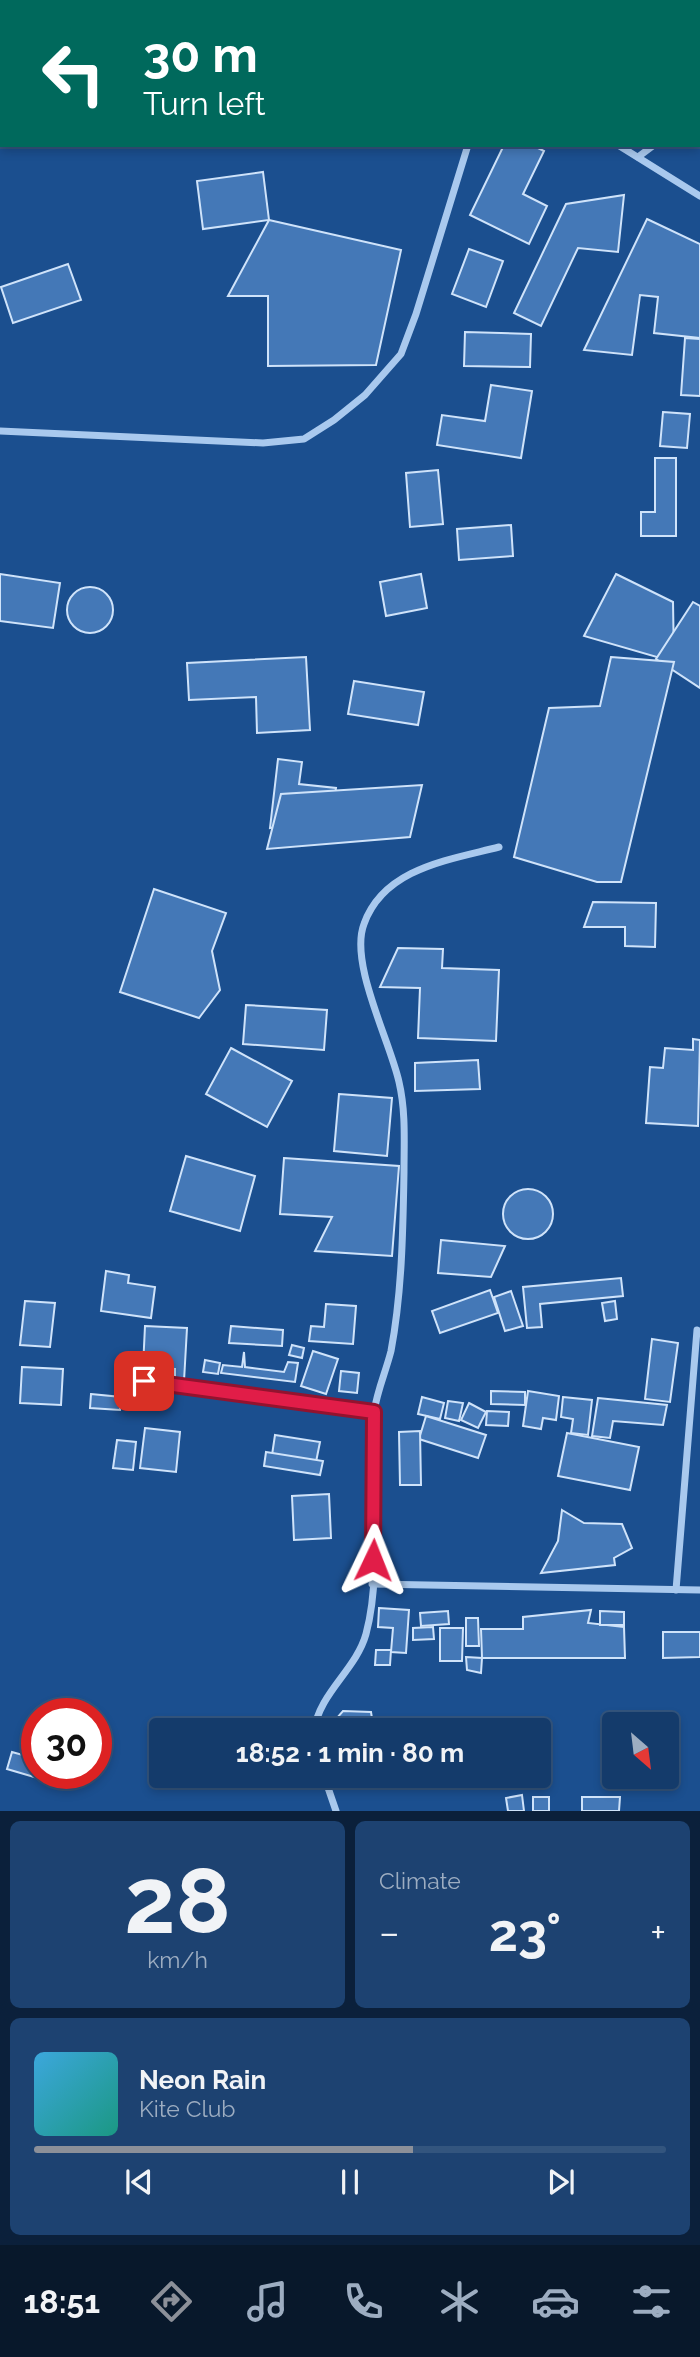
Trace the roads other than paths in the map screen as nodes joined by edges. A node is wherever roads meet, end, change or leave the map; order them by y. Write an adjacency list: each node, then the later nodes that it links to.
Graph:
1 (467, 147): 6 (street)
2 (621, 147): 4 (street)
3 (651, 147): 4 (street)
4 (638, 157): 5 (street)
5 (700, 195)
6 (0, 431)
7 (499, 847): 10 (street)
8 (697, 1330): 12 (street)
9 (144, 1381): 10 (street)
10 (374, 1412): 11 (street)
11 (372, 1584): 12 (street); 14 (street)
12 (676, 1590): 13 (street)
13 (700, 1590)
14 (318, 1718)
15 (328, 1788): 16 (street)
16 (336, 1811)

